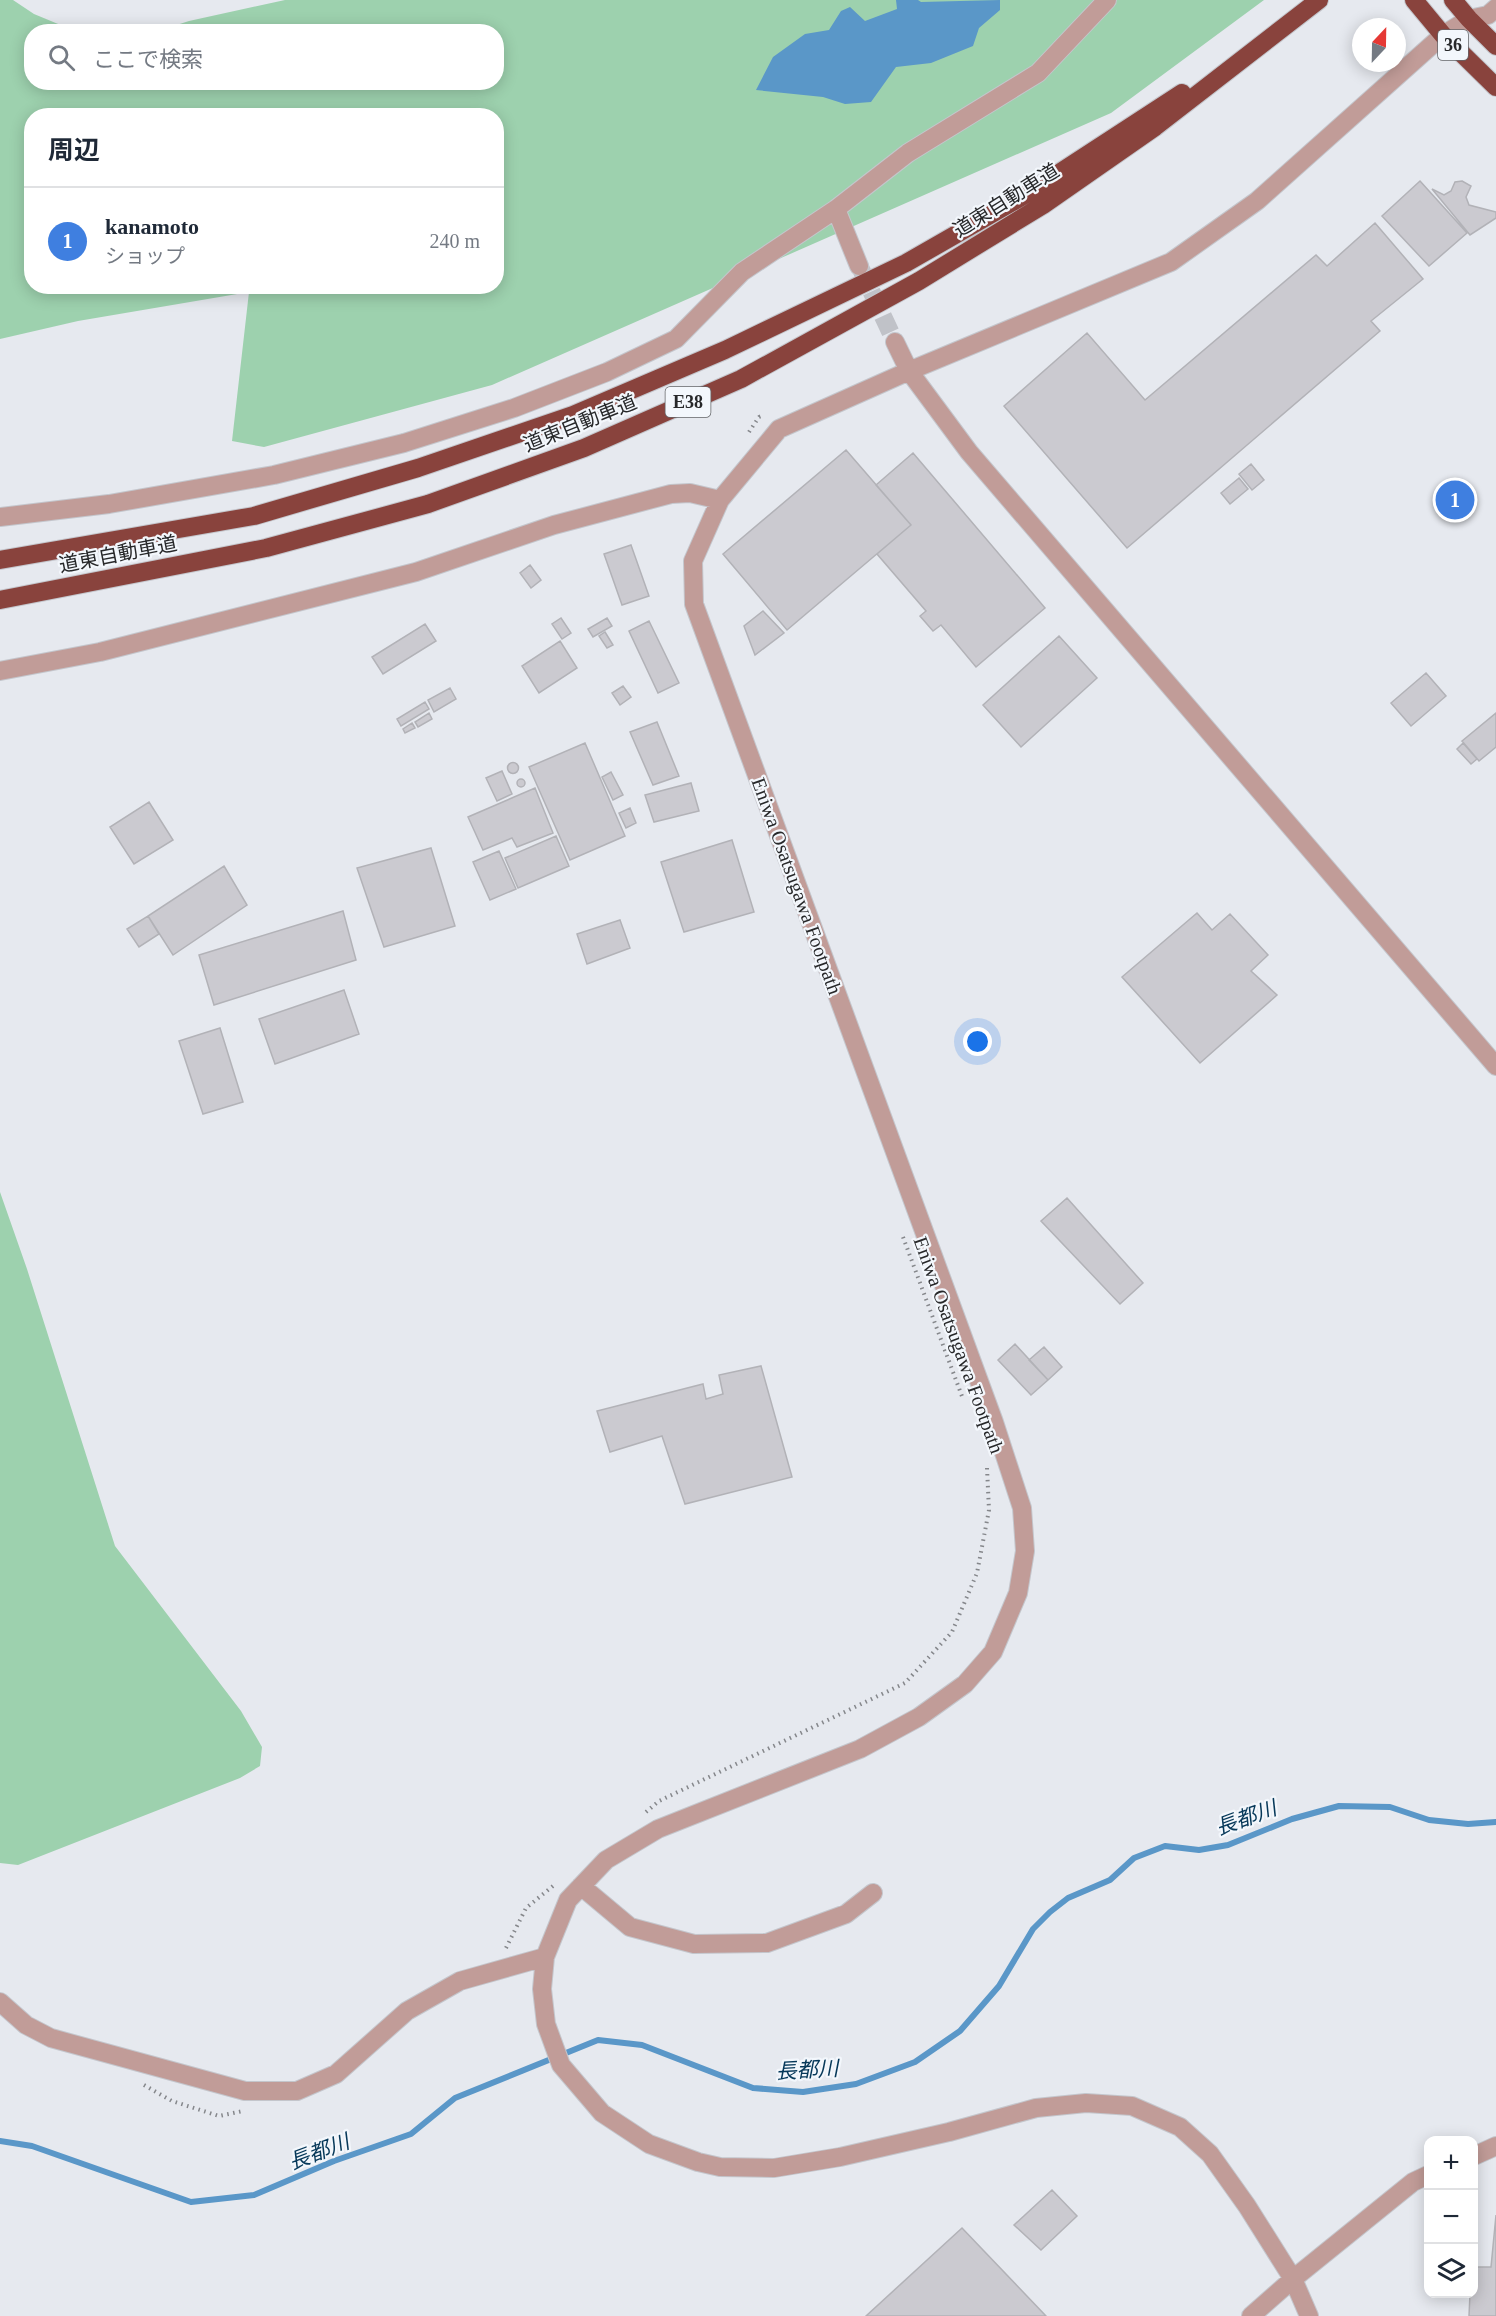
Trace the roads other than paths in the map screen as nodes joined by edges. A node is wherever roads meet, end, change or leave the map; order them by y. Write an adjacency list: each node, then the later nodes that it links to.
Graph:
1 (1107, 0): 11 (street)
2 (1319, 0): 7 (highway, 道東自動車道 / E38)
3 (1414, 0): 8 (highway, 36)
4 (1453, 0): 6 (highway, 36)
5 (1492, 11): 6 (street)
6 (1469, 19): 8 (street); 9 (highway, 36)
7 (1294, 20): 17 (highway, 道東自動車道 / E38); 18 (highway, 道東自動車道 / E38)
8 (1443, 35): 10 (highway, 36); 14 (street)
9 (1496, 46)
10 (1496, 87)
11 (836, 209): 12 (street); 16 (street)
12 (859, 266)
13 (894, 342): 14 (street)
14 (909, 371): 15 (street); 20 (street)
15 (720, 500): 19 (street); 21 (street)
16 (0, 517)
17 (0, 560)
18 (0, 600)
19 (0, 671)
20 (1496, 1066)
21 (581, 1887): 22 (street); 23 (street)
22 (873, 1893)
23 (544, 1957): 24 (street); 28 (street)
24 (0, 2002)
25 (1496, 2146): 26 (street)
26 (1478, 2154)
27 (1424, 2177): 28 (street)
28 (1293, 2279): 29 (street); 30 (street)
29 (1251, 2316)
30 (1309, 2316)

